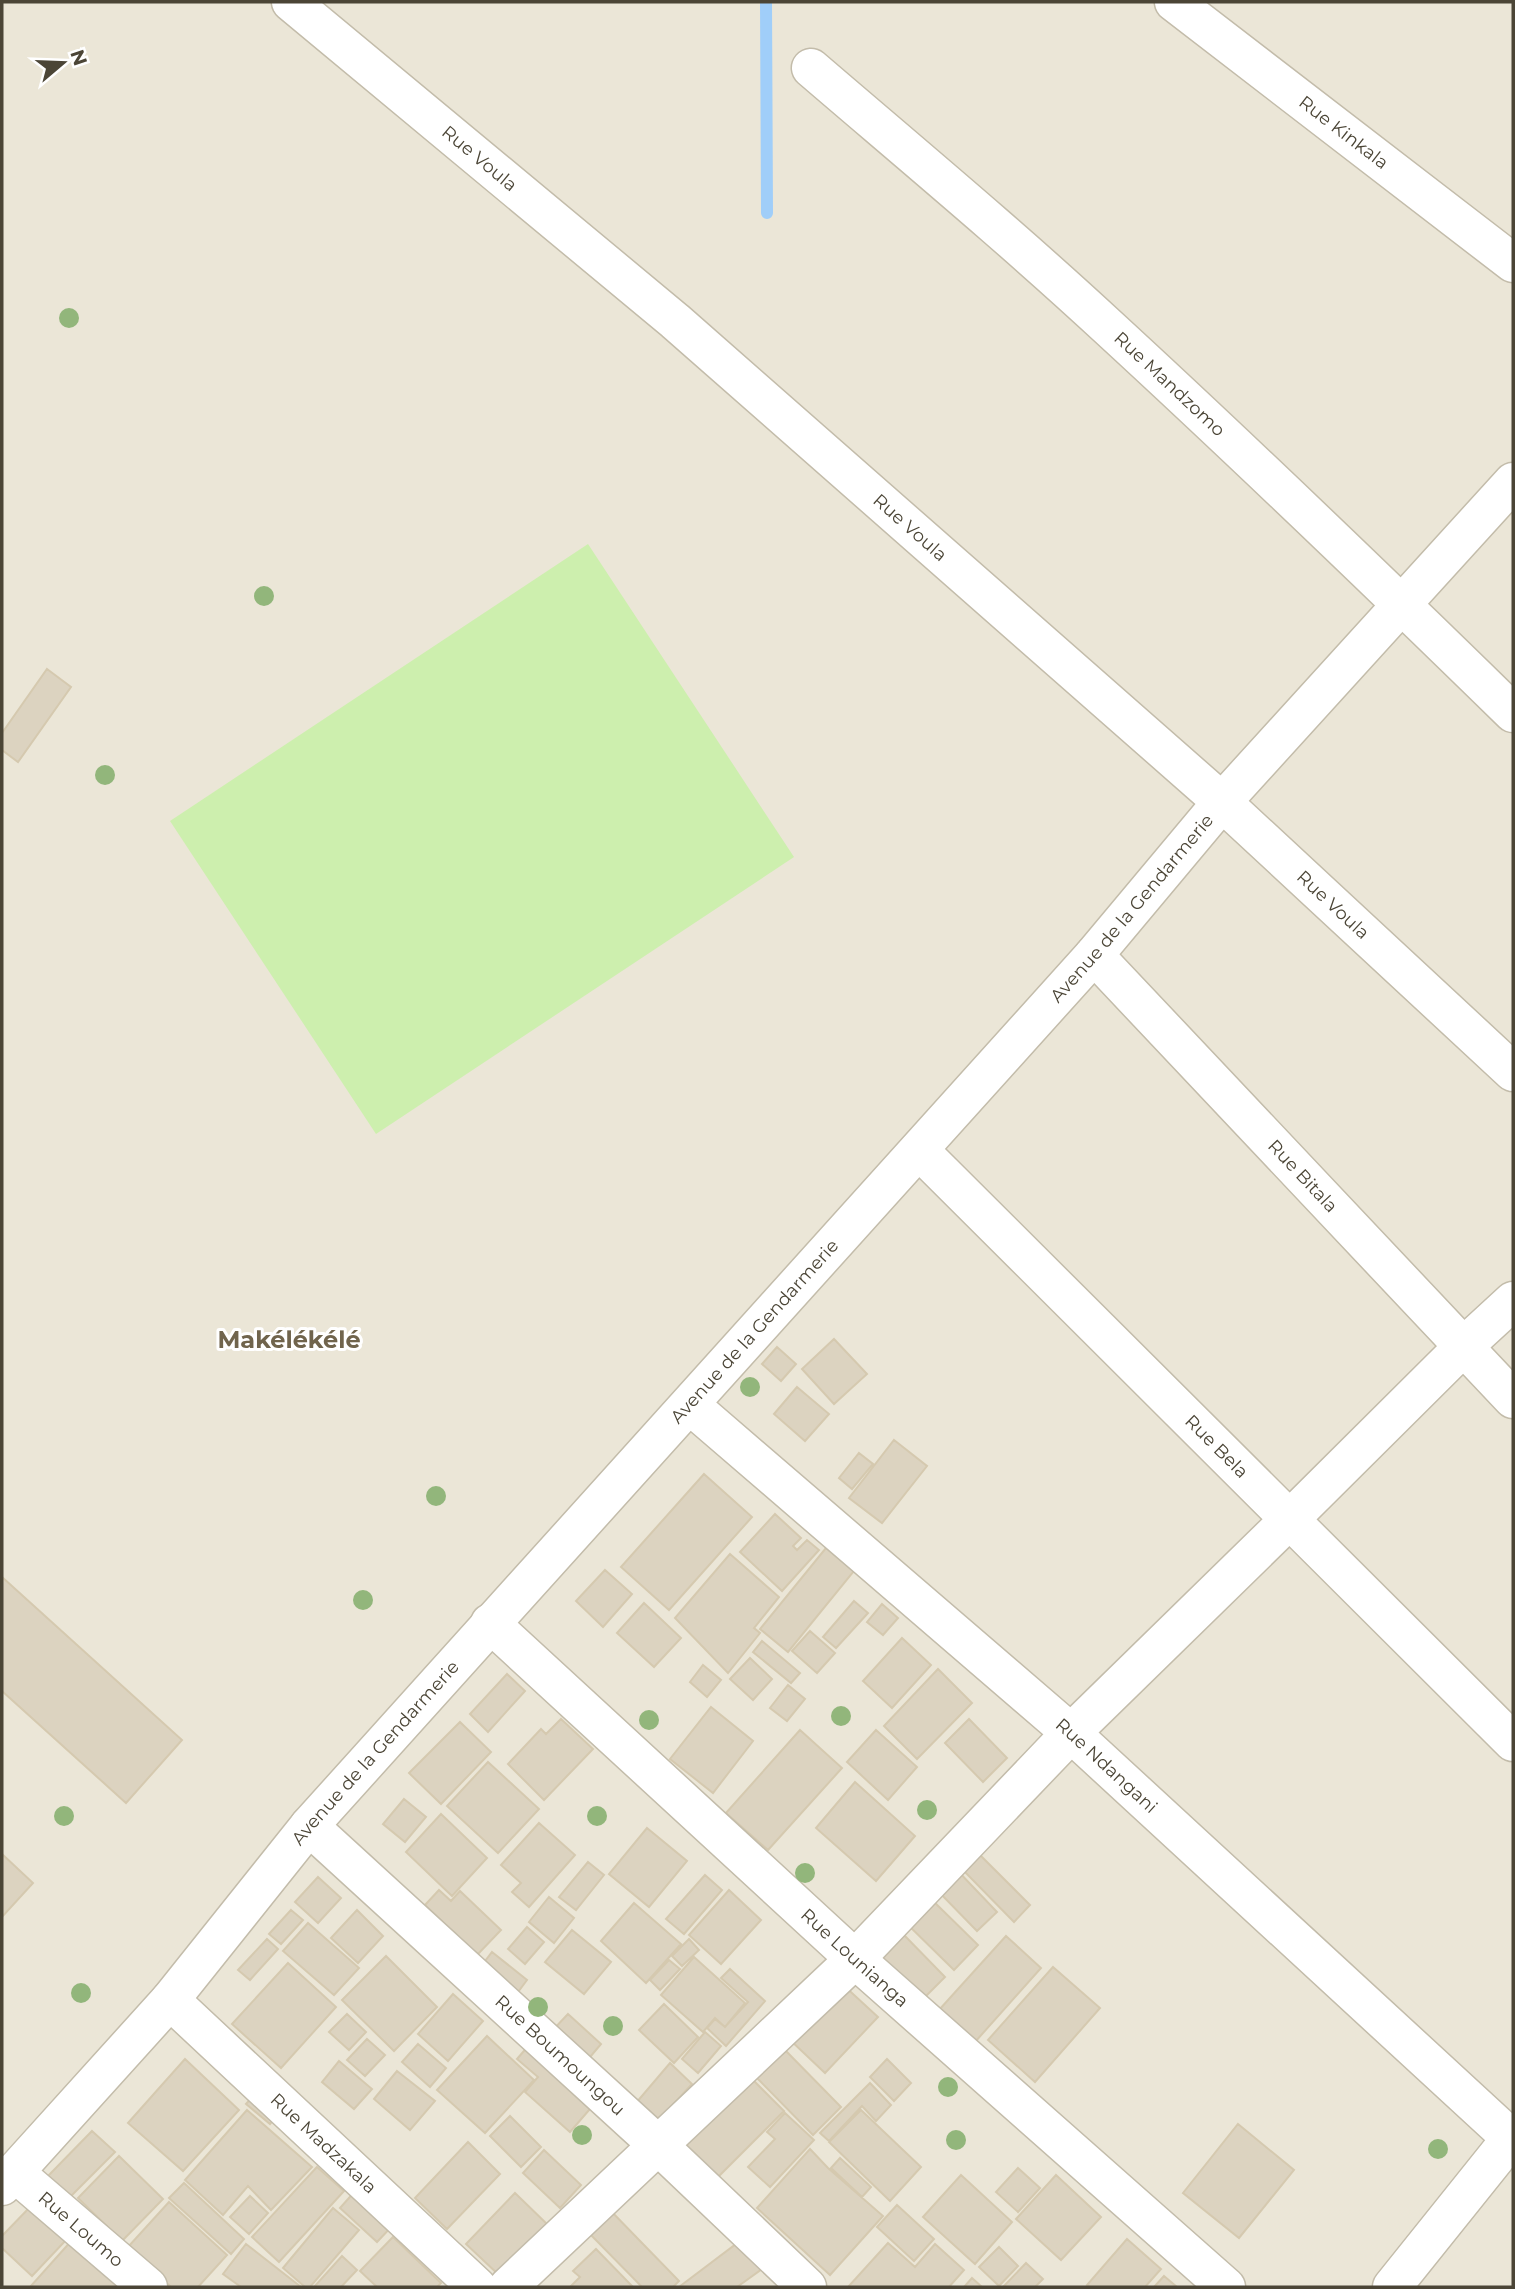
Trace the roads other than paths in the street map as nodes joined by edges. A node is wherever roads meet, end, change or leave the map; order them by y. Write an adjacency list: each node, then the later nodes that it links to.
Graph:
1 (291, 2): 8 (street, Rue Voula)
2 (1188, 6): 4 (street, Rue Kinkala)
3 (811, 68): 6 (street, Rue Mandzomo)
4 (1513, 263)
5 (1513, 482): 6 (street, Avenue de la Gendarmerie)
6 (1402, 604): 7 (street, Rue Mandzomo); 8 (street, Avenue de la Gendarmerie)
7 (1513, 713)
8 (1222, 802): 9 (street, Avenue de la Gendarmerie); 10 (street, Rue Voula)
9 (1094, 955): 11 (street, Avenue de la Gendarmerie); 13 (street, Rue Bitala)
10 (1513, 1072)
11 (919, 1150): 15 (street, Avenue de la Gendarmerie); 16 (street, Rue Bela)
12 (1513, 1301): 13 (street)
13 (1463, 1347): 14 (street, Rue Bitala); 16 (street)
14 (1513, 1399)
15 (690, 1405): 17 (street, Avenue de la Gendarmerie); 18 (street, Rue Ndangani)
16 (1290, 1519): 18 (street); 19 (street, Rue Bela)
17 (490, 1623): 20 (street, Avenue de la Gendarmerie); 21 (street, Rue Lounianga)
18 (1071, 1733): 21 (street); 23 (street, Rue Ndangani)
19 (1513, 1742)
20 (309, 1826): 22 (street, Avenue de la Gendarmerie); 24 (street, Rue Boumoungou)
21 (855, 1959): 24 (street); 30 (street, Rue Lounianga)
22 (170, 2000): 25 (street, Avenue de la Gendarmerie); 27 (street, Rue Madzakala)
23 (1513, 2138): 31 (street)
24 (659, 2146): 28 (street); 29 (street, Rue Boumoungou)
25 (8, 2179): 26 (street, Rue Loumo)
26 (148, 2287)
27 (477, 2287)
28 (509, 2287)
29 (807, 2287)
30 (1226, 2287)
31 (1392, 2287)

